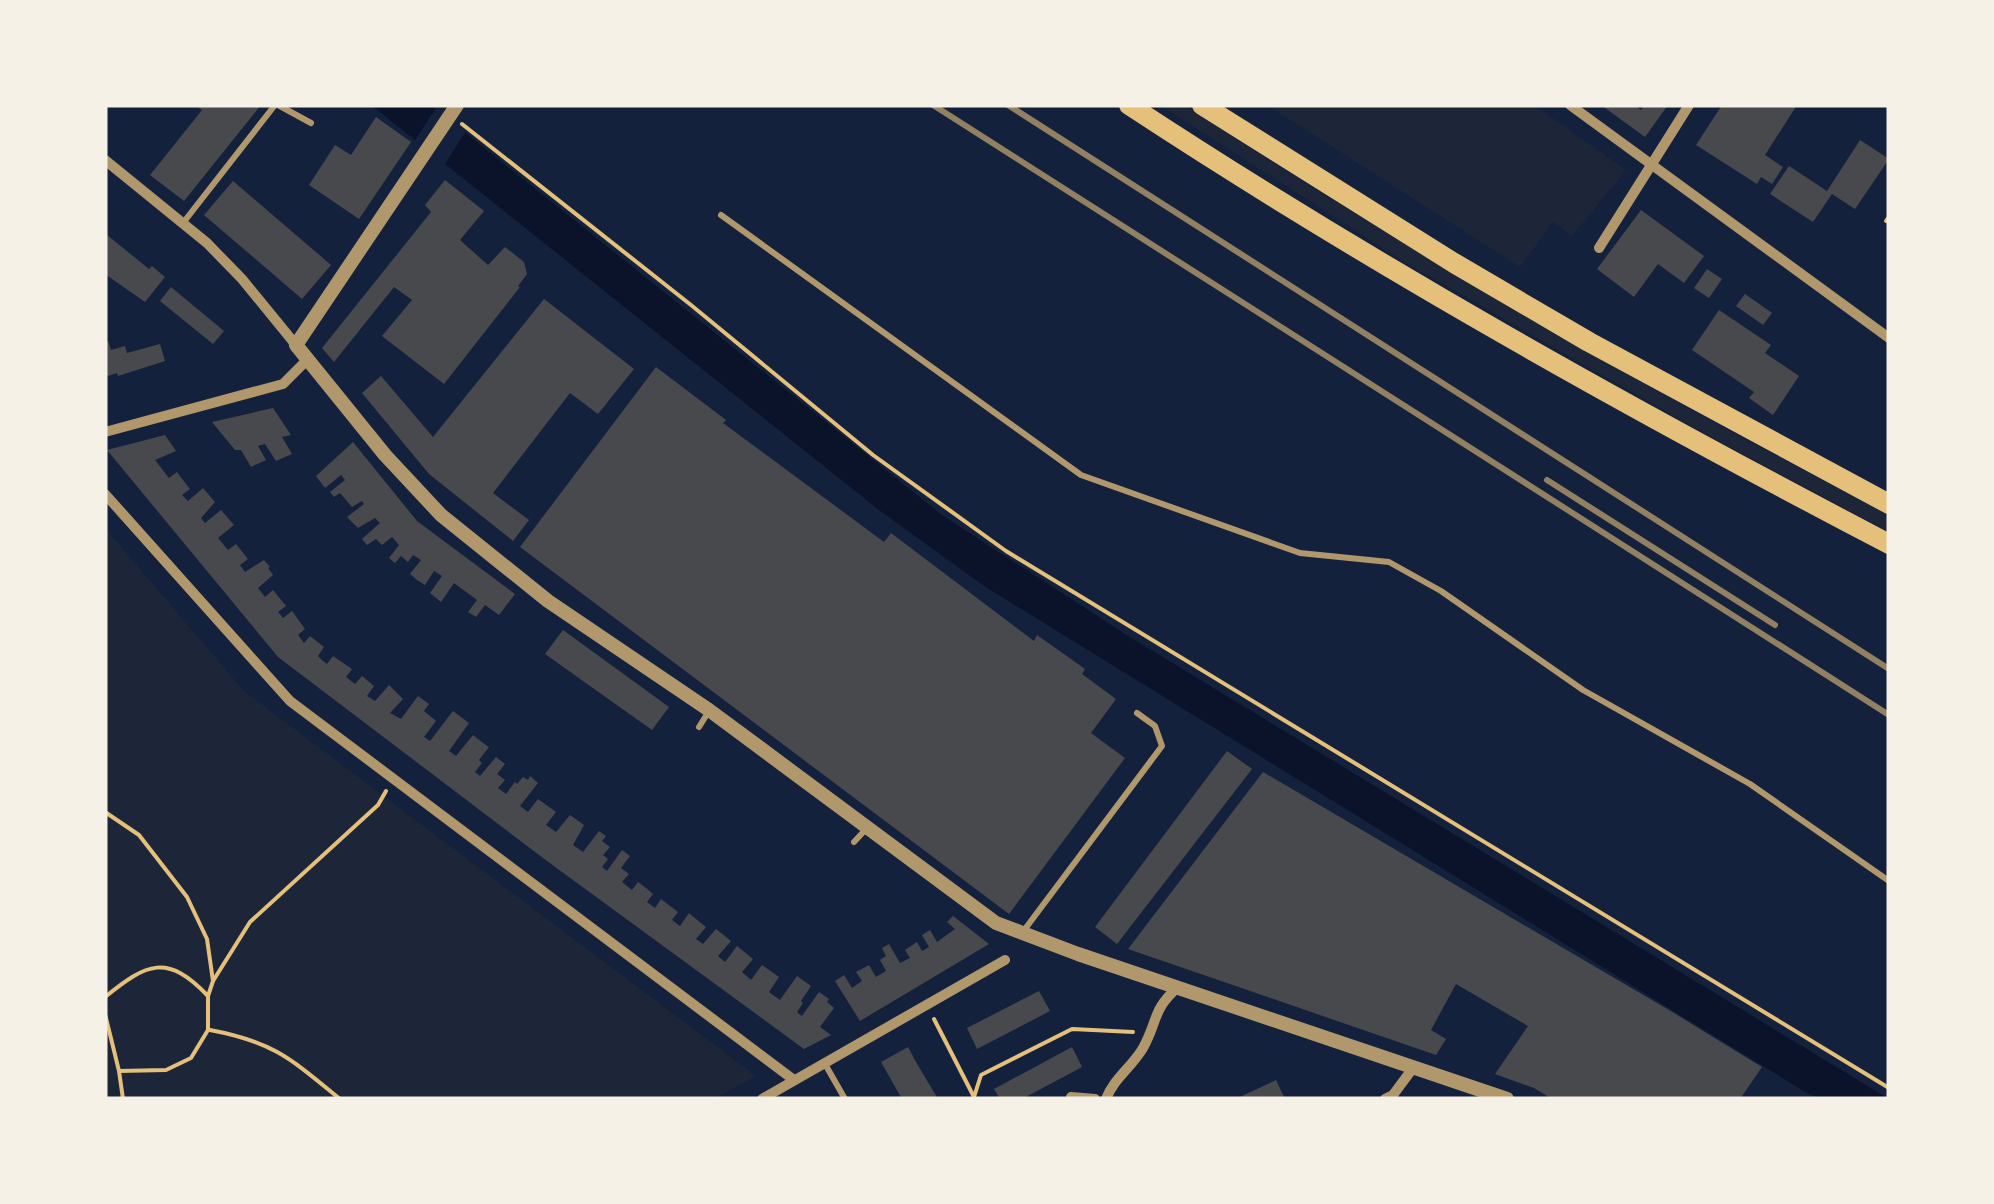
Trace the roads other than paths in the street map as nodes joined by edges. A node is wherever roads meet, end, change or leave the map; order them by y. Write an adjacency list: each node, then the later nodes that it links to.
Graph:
1 (276, 105): 7 (lane); 11 (lane)
2 (1129, 105): 19 (highway)
3 (1202, 105): 18 (highway)
4 (1570, 105): 9 (street)
5 (1689, 105): 9 (street)
6 (455, 111): 14 (street)
7 (312, 123)
8 (105, 160): 11 (street)
9 (1652, 162): 12 (street); 13 (street)
10 (720, 215): 25 (lane)
11 (183, 223): 14 (street)
12 (1599, 248)
13 (1889, 338)
14 (296, 345): 15 (street)
15 (308, 358): 16 (street); 20 (street)
16 (105, 432)
17 (105, 494): 31 (street)
18 (1889, 504)
19 (1889, 544)
20 (709, 710): 22 (lane); 23 (street)
21 (1137, 712): 26 (lane)
22 (699, 727)
23 (868, 827): 24 (lane); 26 (street)
24 (854, 842)
25 (1889, 881)
26 (1022, 934): 28 (street)
27 (1005, 960): 29 (street)
28 (1178, 987): 30 (street); 36 (street)
29 (825, 1063): 31 (street); 34 (lane)
30 (1412, 1068): 37 (street); 38 (street)
31 (794, 1080): 33 (street)
32 (1071, 1097): 35 (street)
33 (762, 1099)
34 (845, 1099)
35 (1095, 1099)
36 (1106, 1099)
37 (1385, 1099)
38 (1506, 1099)

